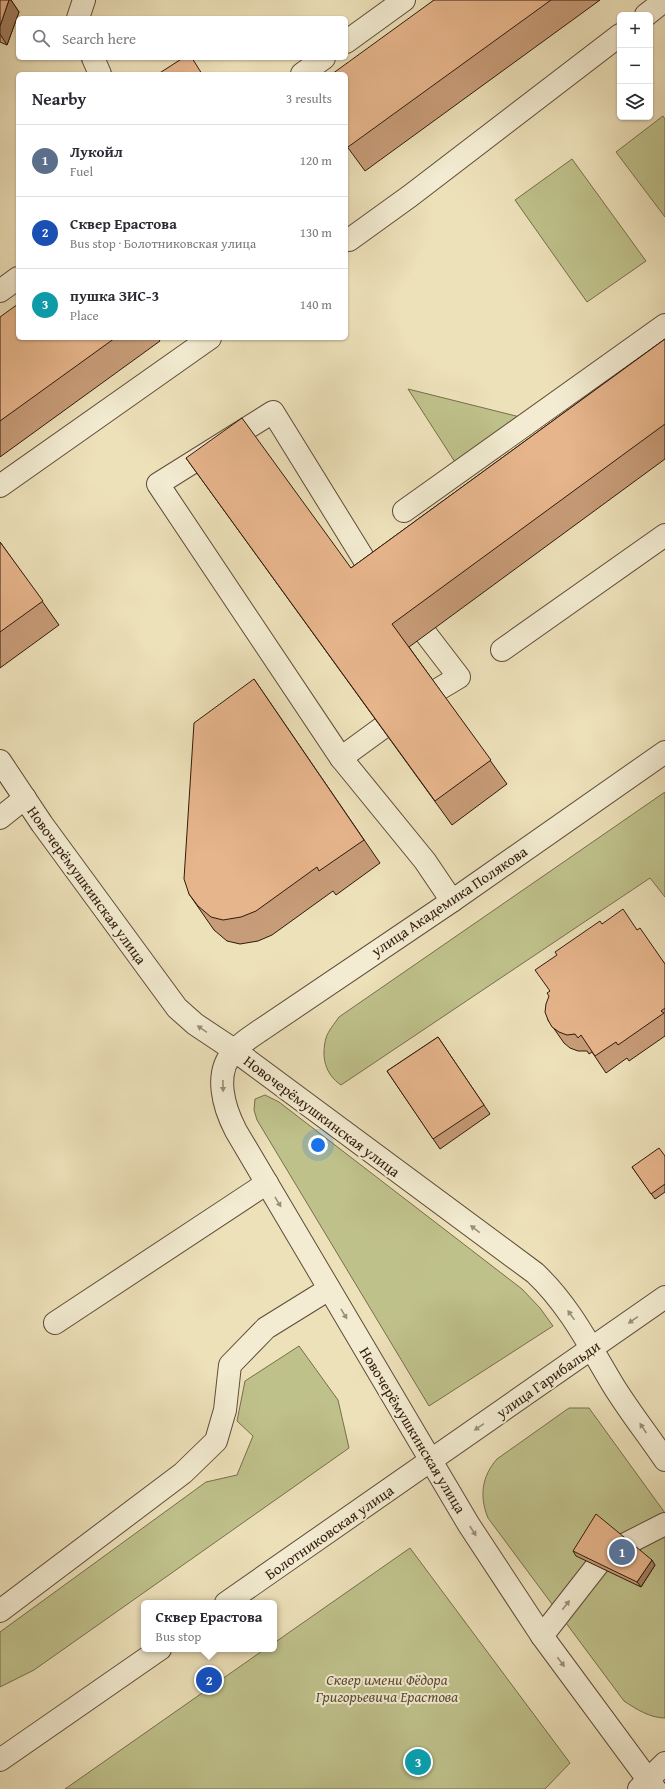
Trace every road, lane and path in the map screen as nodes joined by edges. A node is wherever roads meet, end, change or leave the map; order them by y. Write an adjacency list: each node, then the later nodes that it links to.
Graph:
1 (84, 0): 5 (street)
2 (404, 0): 7 (street)
3 (665, 0): 4 (street)
4 (650, 12)
5 (79, 16)
6 (617, 37): 12 (street)
7 (348, 41)
8 (94, 60): 10 (street)
9 (321, 60): 11 (street)
10 (99, 72)
11 (305, 72)
12 (348, 238)
13 (16, 279): 14 (street)
14 (0, 291)
15 (665, 325): 18 (street)
16 (207, 340): 17 (street)
17 (0, 486)
18 (404, 511)
19 (665, 534): 22 (street)
20 (380, 582): 26 (street)
21 (426, 634): 23 (street)
22 (502, 650)
23 (439, 689)
24 (382, 728): 26 (street)
25 (665, 752): 30 (street, улица Академика Полякова)
26 (341, 758): 30 (street)
27 (0, 761): 28 (street, Новочерёмушкинская улица)
28 (25, 798): 29 (street); 31 (street, Новочерёмушкинская улица, one-way to 28)
29 (0, 818)
30 (452, 901): 31 (street, улица Академика Полякова)
31 (234, 1050): 32 (street, Новочерёмушкинская улица, one-way to 32); 36 (street, Новочерёмушкинская улица, one-way to 31)
32 (267, 1183): 33 (street, Новочерёмушкинская улица, one-way to 33); 35 (street)
33 (329, 1289): 38 (street, Новочерёмушкинская улица, one-way to 38); 41 (street)
34 (665, 1297): 36 (street, улица Гарибальди, one-way to 36)
35 (55, 1323)
36 (591, 1349): 37 (street, Новочерёмушкинская улица, one-way to 36); 38 (street, улица Гарибальди, one-way to 38)
37 (665, 1460)
38 (431, 1461): 40 (street, Болотниковская улица); 42 (street, Новочерёмушкинская улица, one-way to 42)
39 (665, 1524): 42 (street, one-way to 39)
40 (230, 1600)
41 (0, 1611)
42 (542, 1636): 46 (street, Новочерёмушкинская улица, one-way to 46)
43 (156, 1652): 44 (street)
44 (0, 1760)
45 (665, 1762): 46 (street)
46 (648, 1786)

